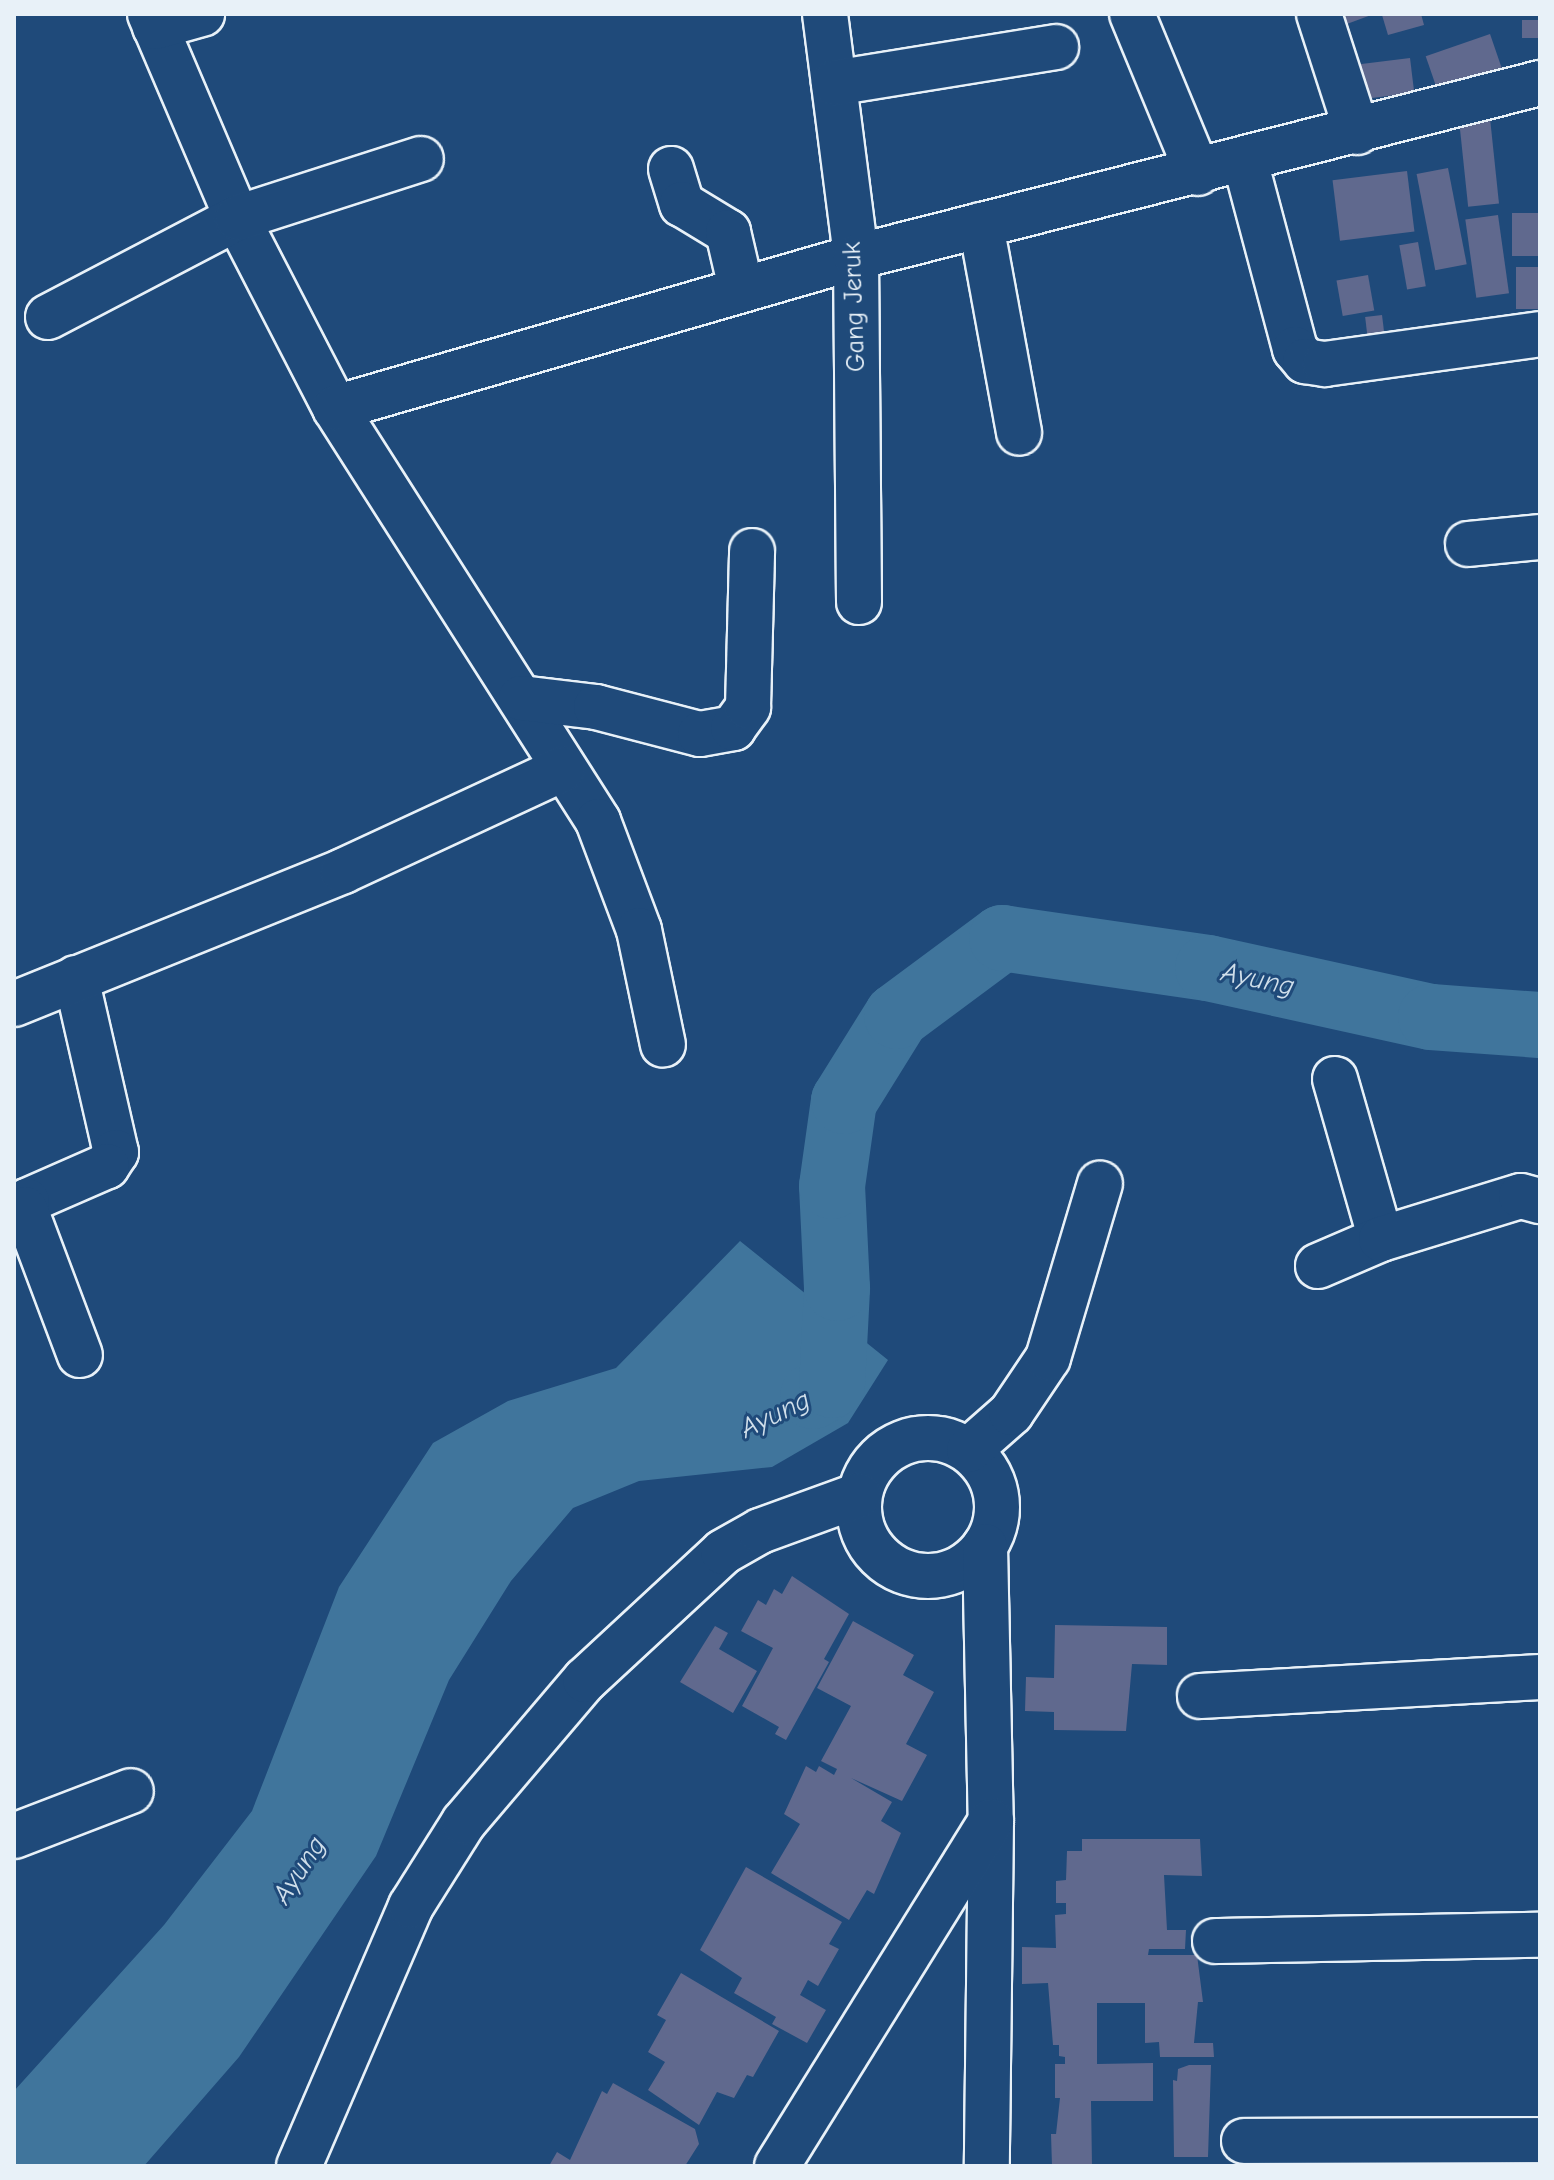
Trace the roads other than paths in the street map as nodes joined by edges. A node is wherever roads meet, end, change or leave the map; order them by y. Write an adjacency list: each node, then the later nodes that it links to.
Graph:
1 (202, 14): 5 (street)
2 (825, 14): 7 (street, Gang Jeruk)
3 (1132, 14): 13 (street)
4 (1319, 14): 9 (street)
5 (152, 20): 14 (street)
6 (1056, 47): 7 (street)
7 (834, 83): 16 (street, Gang Jeruk)
8 (1540, 83): 9 (street)
9 (1357, 132): 11 (street)
10 (421, 159): 14 (street)
11 (1245, 161): 13 (street); 19 (street)
12 (671, 169): 17 (street)
13 (1198, 173): 15 (street)
14 (237, 218): 18 (street); 20 (street)
15 (981, 225): 16 (street); 21 (street)
16 (856, 257): 17 (street); 25 (street, Gang Jeruk)
17 (741, 288): 20 (street)
18 (48, 317)
19 (1540, 334)
20 (335, 408): 26 (street)
21 (1019, 433)
22 (1540, 537): 23 (street)
23 (1468, 544)
24 (752, 551): 26 (street)
25 (859, 602)
26 (521, 698): 27 (street)
27 (563, 769): 28 (street); 30 (street)
28 (76, 978): 29 (street); 36 (street)
29 (14, 1004)
30 (663, 1045)
31 (1335, 1079): 34 (street)
32 (1100, 1184): 37 (street)
33 (1540, 1201): 34 (street)
34 (1381, 1239): 35 (street)
35 (1318, 1266)
36 (80, 1355)
37 (969, 1450): 38 (street); 39 (street)
38 (859, 1495): 39 (street); 49 (street)
39 (985, 1546): 43 (street)
40 (1540, 1677): 41 (street)
41 (1200, 1696)
42 (131, 1791): 44 (street)
43 (991, 1821): 50 (street); 51 (street)
44 (14, 1836)
45 (1540, 1935): 46 (street)
46 (1215, 1941)
47 (1540, 2140): 48 (street)
48 (1244, 2141)
49 (299, 2166)
50 (777, 2166)
51 (987, 2166)

